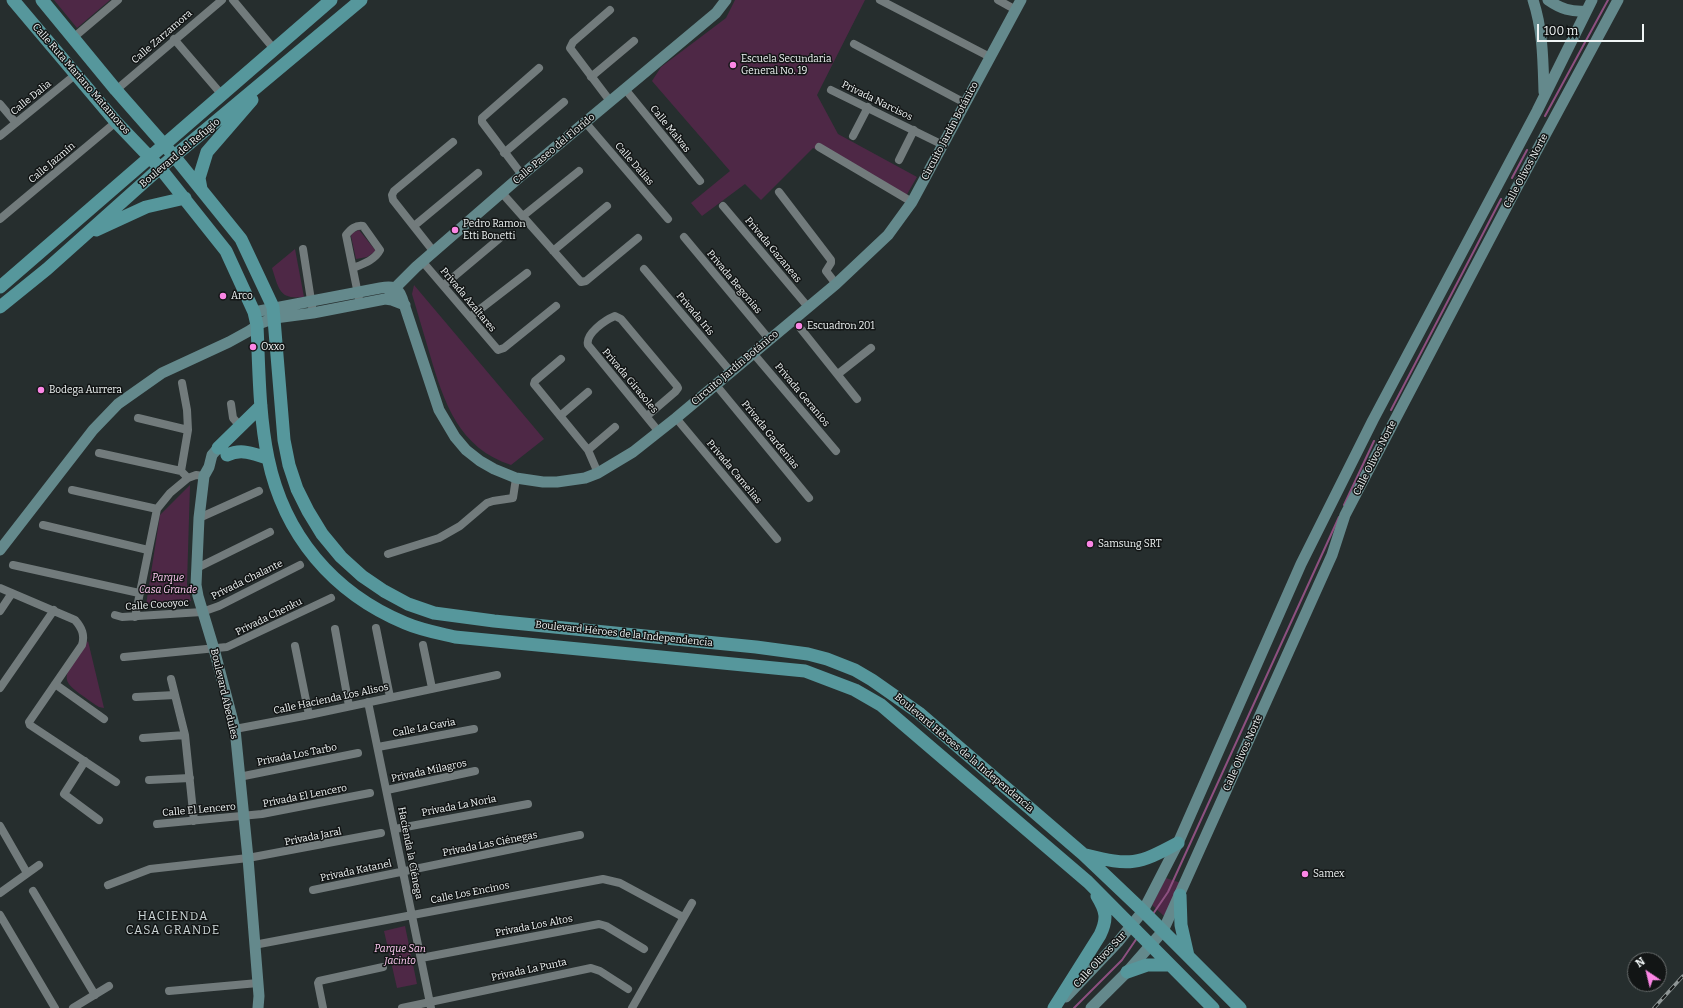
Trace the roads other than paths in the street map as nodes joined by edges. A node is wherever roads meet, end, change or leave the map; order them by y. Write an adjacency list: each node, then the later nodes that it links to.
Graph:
1 (13, 0): 26 (main road, Calle Ruta Mariano Matamoros)
2 (42, 0): 18 (main road, Calle Ruta Mariano Matamoros)
3 (118, 0): 18 (street)
4 (222, 0): 19 (street, Calle Zarzamora)
5 (233, 0): 22 (street)
6 (361, 0): 25 (main road, Boulevard del Refugio)
7 (880, 0): 23 (street)
8 (998, 0): 15 (street)
9 (1533, 0): 32 (street)
10 (1548, 0): 17 (street)
11 (1592, 0): 17 (street, Calle Olivos Norte)
12 (1618, 0): 203 (street, Calle Olivos Norte)
13 (726, 1): 28 (street, Calle Paseo del Florido)
14 (326, 2): 22 (main road, Boulevard del Refugio)
15 (1018, 5): 23 (street, Circuito Jardín Botánico)
16 (610, 10): 27 (street)
17 (1586, 11): 32 (street, Calle Olivos Norte)
18 (73, 38): 29 (main road, Calle Ruta Mariano Matamoros)
19 (174, 40): 29 (street, Calle Zarzamora); 31 (street)
20 (634, 42): 27 (street)
21 (854, 44): 35 (street)
22 (274, 49): 31 (main road, Boulevard del Refugio)
23 (990, 57): 35 (street, Circuito Jardín Botánico)
24 (539, 68): 48 (street)
25 (277, 71): 49 (main road, Boulevard del Refugio); 57 (main road)
26 (75, 75): 38 (main road, Calle Ruta Mariano Matamoros); 40 (street, Calle Dalia)
27 (591, 77): 33 (street)
28 (625, 89): 33 (street, Calle Paseo del Florido); 56 (street, Calle Malvas)
29 (116, 90): 45 (main road, Calle Ruta Mariano Matamoros)
30 (831, 90): 37 (street, Privada Narcisos)
31 (222, 95): 45 (main road, Boulevard del Refugio)
32 (1544, 95): 192 (street, Calle Olivos Norte)
33 (610, 101): 39 (street, Calle Paseo del Florido)
34 (564, 102): 48 (street)
35 (965, 103): 46 (street, Circuito Jardín Botánico)
36 (0, 104): 40 (street)
37 (868, 107): 41 (street, Privada Narcisos); 43 (street)
38 (116, 122): 50 (main road, Calle Ruta Mariano Matamoros); 65 (street, Calle Jazmín)
39 (585, 122): 55 (street, Calle Paseo del Florido); 66 (street, Calle Dalias)
40 (16, 123): 42 (street, Calle Dalia)
41 (914, 130): 46 (street, Privada Narcisos); 51 (street, Privada Narcisos)
42 (0, 136)
43 (853, 136)
44 (453, 142): 67 (street)
45 (165, 145): 49 (main road, Calle Ruta Mariano Matamoros); 50 (main road, Boulevard del Refugio)
46 (943, 145): 61 (street, Circuito Jardín Botánico)
47 (819, 147): 61 (street)
48 (504, 153): 55 (street)
49 (174, 156): 52 (main road, Boulevard del Refugio); 57 (main road, Boulevard Héroes de la Independencia)
50 (150, 158): 52 (main road, Calle Ruta Mariano Matamoros); 81 (main road, Boulevard del Refugio)
51 (899, 160)
52 (160, 168): 60 (main road, Boulevard Héroes de la Independencia); 68 (main road, Boulevard del Refugio)
53 (579, 171): 64 (street)
54 (478, 173): 67 (street)
55 (522, 175): 58 (street, Calle Paseo del Florido)
56 (700, 181)
57 (202, 189): 92 (main road, Boulevard Héroes de la Independencia)
58 (502, 192): 64 (street); 74 (street, Calle Paseo del Florido)
59 (779, 192): 79 (street)
60 (185, 198): 68 (main road); 91 (main road, Boulevard Héroes de la Independencia)
61 (912, 202): 79 (street, Circuito Jardín Botánico)
62 (607, 206): 73 (street)
63 (723, 206): 89 (street, Privada Gazaneas)
64 (523, 216): 73 (street)
65 (0, 219)
66 (668, 219)
67 (414, 226): 74 (street)
68 (85, 235): 90 (main road, Boulevard del Refugio)
69 (684, 237): 96 (street, Privada Begonias)
70 (500, 238): 80 (street)
71 (638, 238): 73 (street)
72 (303, 249): 88 (street)
73 (553, 250)
74 (434, 252): 75 (street, Calle Paseo del Florido)
75 (422, 261): 80 (street, Privada Azaltares); 82 (street, Calle Paseo del Florido)
76 (353, 268): 76 (street); 83 (street)
77 (644, 269): 100 (street, Privada Iris)
78 (527, 273): 93 (street)
79 (836, 284): 89 (street, Circuito Jardín Botánico)
80 (444, 285): 93 (street, Privada Azaltares)
81 (0, 287)
82 (395, 288): 83 (street); 84 (street, Calle Paseo del Florido); 86 (street, Circuito Jardín Botánico)
83 (358, 292): 85 (street); 88 (street)
84 (385, 299): 85 (street); 86 (street)
85 (360, 304): 88 (street)
86 (405, 305): 125 (street, Circuito Jardín Botánico)
87 (556, 306): 93 (street, Privada Azaltares)
88 (312, 307): 92 (street)
89 (808, 307): 94 (street, Circuito Jardín Botánico)
90 (0, 308)
91 (254, 312): 92 (street); 95 (main road, Boulevard Héroes de la Independencia)
92 (274, 313): 95 (street); 154 (main road, Boulevard Héroes de la Independencia)
93 (470, 317)
94 (793, 319): 96 (street, Circuito Jardín Botánico); 101 (street)
95 (257, 325): 107 (main road, Boulevard Héroes de la Independencia); 134 (street)
96 (769, 339): 98 (street, Circuito Jardín Botánico)
97 (871, 348): 101 (street)
98 (753, 353): 100 (street, Circuito Jardín Botánico); 118 (street, Privada Geranios)
99 (561, 359): 108 (street)
100 (731, 372): 103 (street, Circuito Jardín Botánico)
101 (838, 374): 105 (street)
102 (182, 383): 114 (street)
103 (716, 385): 111 (street, Circuito Jardín Botánico); 128 (street, Privada Gardenias)
104 (588, 392): 108 (street)
105 (857, 399)
106 (231, 404): 112 (street)
107 (261, 406): 112 (main road); 120 (main road, Boulevard Héroes de la Independencia)
108 (560, 416): 116 (street)
109 (647, 416): 109 (street, Privada Girasoles); 115 (street, Privada Girasoles)
110 (138, 418): 114 (street)
111 (676, 418): 115 (street, Circuito Jardín Botánico); 133 (street, Privada Camelias)
112 (241, 427): 117 (main road)
113 (614, 427): 116 (street)
114 (188, 430): 121 (street)
115 (660, 432): 123 (street, Circuito Jardín Botánico)
116 (588, 450): 123 (street)
117 (222, 451): 120 (main road); 122 (street)
118 (836, 451)
119 (100, 453): 121 (street)
120 (268, 458): 156 (main road, Boulevard Héroes de la Independencia)
121 (181, 471): 124 (street)
122 (206, 471): 124 (street); 130 (street, Boulevard Abedules)
123 (598, 473): 125 (street, Circuito Jardín Botánico)
124 (188, 478): 129 (street)
125 (516, 478): 136 (street)
126 (72, 490): 129 (street)
127 (258, 491): 130 (street)
128 (809, 498)
129 (157, 509): 135 (street)
130 (199, 518): 139 (street, Boulevard Abedules)
131 (42, 524): 135 (street)
132 (270, 532): 139 (street)
133 (777, 539)
134 (0, 550)
135 (148, 550): 142 (street)
136 (388, 554)
137 (13, 565): 142 (street)
138 (300, 565): 146 (street, Privada Chalante)
139 (197, 568): 146 (street, Boulevard Abedules)
140 (0, 588): 141 (street)
141 (12, 593): 144 (street); 145 (street)
142 (139, 593): 148 (street)
143 (331, 598): 153 (street, Privada Chenku)
144 (54, 610): 159 (street); 160 (street)
145 (0, 611)
146 (202, 612): 148 (street, Calle Cocoyoc); 153 (street, Boulevard Abedules)
147 (115, 615): 148 (street, Calle Cocoyoc)
148 (135, 617)
149 (376, 628): 163 (street)
150 (335, 629): 166 (street)
151 (423, 645): 161 (street)
152 (295, 646): 167 (street)
153 (214, 649): 155 (street, Privada Chenku); 169 (street, Boulevard Abedules)
154 (808, 654): 156 (main road); 193 (main road, Boulevard Héroes de la Independencia)
155 (124, 657)
156 (768, 668): 198 (main road, Boulevard Héroes de la Independencia)
157 (497, 675): 161 (street, Calle Hacienda Los Alisos)
158 (171, 679): 162 (street)
159 (55, 684): 168 (street); 175 (street)
160 (0, 688)
161 (432, 688): 163 (street, Calle Hacienda Los Alisos)
162 (175, 695): 164 (street); 171 (street)
163 (390, 697): 165 (street, Calle Hacienda Los Alisos)
164 (136, 698)
165 (368, 702): 166 (street, Calle Hacienda Los Alisos); 173 (street, Hacienda la Ciénega)
166 (349, 706): 167 (street, Calle Hacienda Los Alisos)
167 (309, 715): 169 (street, Calle Hacienda Los Alisos)
168 (104, 719)
169 (235, 729): 177 (street, Boulevard Abedules)
170 (474, 729): 173 (street, Calle La Gavia)
171 (185, 735): 172 (street); 178 (street)
172 (143, 738)
173 (378, 747): 181 (street, Hacienda la Ciénega)
174 (358, 753): 177 (street, Privada Los Tarbo)
175 (85, 761): 180 (street); 185 (street)
176 (475, 771): 181 (street, Privada Milagros)
177 (239, 777): 184 (street, Boulevard Abedules)
178 (190, 778): 179 (street); 186 (street)
179 (149, 780)
180 (116, 782)
181 (387, 790): 189 (street, Hacienda la Ciénega)
182 (370, 793): 184 (street, Privada El Lencero)
183 (528, 804): 189 (street, Privada La Noria)
184 (243, 816): 186 (street, Calle El Lencero); 194 (street, Boulevard Abedules)
185 (99, 820)
186 (194, 821): 187 (street, Calle El Lencero)
187 (158, 824)
188 (0, 826): 197 (street)
189 (395, 829): 196 (street, Hacienda la Ciénega)
190 (381, 833): 194 (street, Privada Jaral)
191 (580, 835): 196 (street, Privada Las Ciénegas)
192 (1178, 843): 193 (main road); 205 (street, Calle Olivos Norte)
193 (1083, 854): 205 (main road, Boulevard Héroes de la Independencia)
194 (248, 858): 199 (street, Privada Jaral); 211 (street, Boulevard Abedules)
195 (39, 865): 197 (street)
196 (404, 871): 200 (street, Privada Katanel); 207 (street, Hacienda la Ciénega)
197 (27, 873): 202 (street)
198 (1088, 882): 209 (main road, Boulevard Héroes de la Independencia); 233 (main road)
199 (108, 885)
200 (314, 890)
201 (33, 891): 223 (street)
202 (0, 893)
203 (1180, 895): 210 (street, Calle Olivos Norte); 214 (main road)
204 (692, 903): 208 (street)
205 (1143, 911): 209 (street, Calle Olivos Sur); 210 (main road, Boulevard Héroes de la Independencia)
206 (0, 915): 226 (street)
207 (412, 915): 208 (street, Calle Los Encinos); 211 (street, Calle Los Encinos); 215 (street, Hacienda la Ciénega)
208 (683, 917): 232 (street)
209 (1132, 925): 212 (main road, Boulevard Héroes de la Independencia); 233 (street, Calle Olivos Sur)
210 (1163, 931): 212 (street); 214 (main road, Boulevard Héroes de la Independencia)
211 (254, 945): 219 (street, Boulevard Abedules)
212 (1151, 945): 216 (main road, Boulevard Héroes de la Independencia); 218 (street)
213 (644, 949): 215 (street, Privada Los Altos)
214 (1188, 956): 236 (main road, Boulevard Héroes de la Independencia)
215 (421, 958): 225 (street, Hacienda la Ciénega)
216 (1170, 965): 218 (main road); 235 (main road, Boulevard Héroes de la Independencia)
217 (384, 967): 230 (street)
218 (1128, 972): 234 (street)
219 (258, 983): 222 (street); 224 (street, Boulevard Abedules)
220 (109, 986): 223 (street)
221 (628, 989): 225 (street, Privada La Punta)
222 (169, 991)
223 (95, 994): 227 (street)
224 (259, 996): 228 (street, Boulevard Abedules); 229 (street, Boulevard Abedules)
225 (430, 1005): 231 (street, Privada La Punta)
226 (55, 1008)
227 (73, 1008)
228 (258, 1008)
229 (263, 1008)
230 (323, 1008)
231 (402, 1008)
232 (632, 1008)
233 (1054, 1008)
234 (1091, 1008)
235 (1213, 1008)
236 (1240, 1008)

